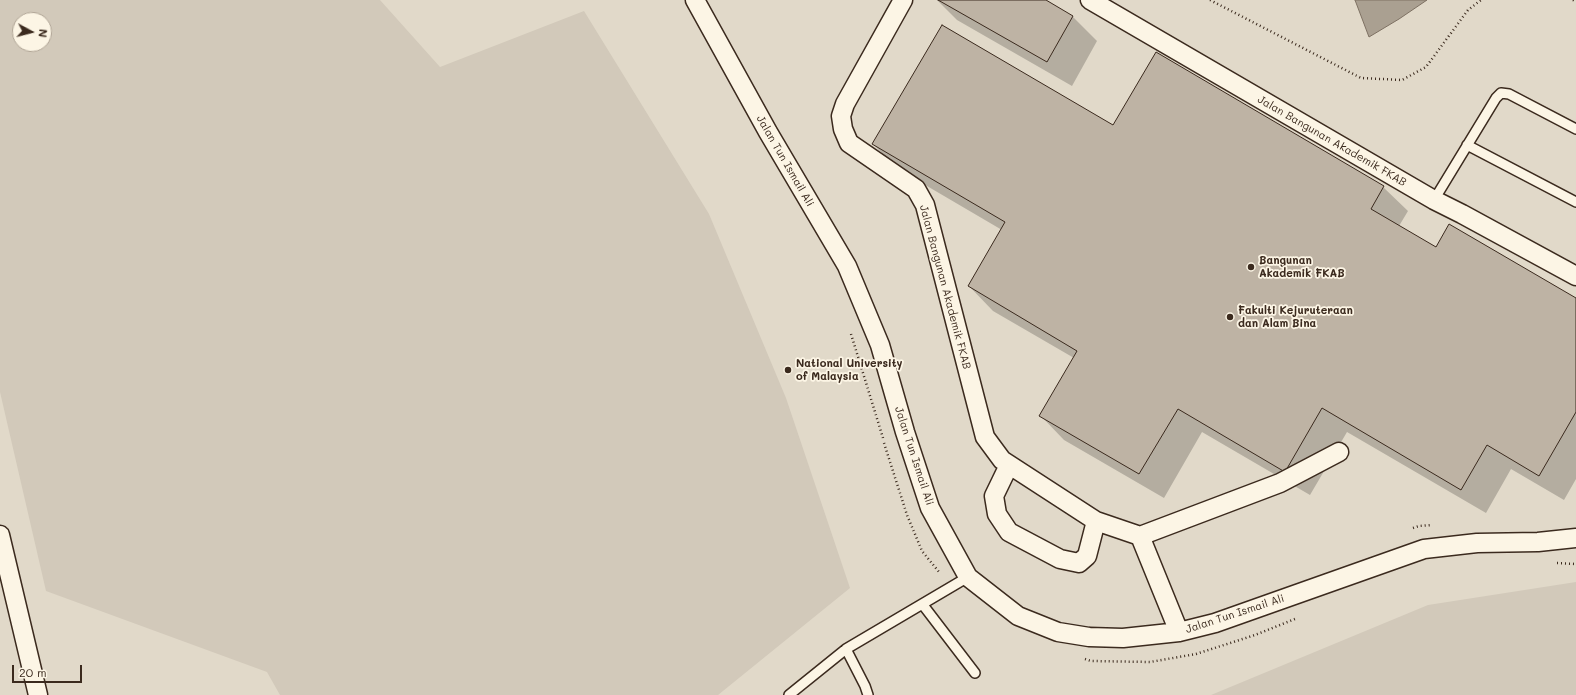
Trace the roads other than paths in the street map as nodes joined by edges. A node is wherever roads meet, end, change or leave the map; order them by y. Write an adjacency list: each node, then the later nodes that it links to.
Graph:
1 (695, 0): 15 (street, Jalan Tun Ismail Ali)
2 (903, 0): 10 (street, Jalan Bangunan Akademik FKAB)
3 (1090, 0): 6 (street, Jalan Bangunan Akademik FKAB)
4 (1576, 129): 5 (lane)
5 (1467, 145): 6 (lane); 7 (lane)
6 (1434, 200): 8 (street, Jalan Bangunan Akademik FKAB)
7 (1576, 202)
8 (1576, 276)
9 (1339, 452): 13 (street)
10 (1009, 465): 11 (street, Jalan Bangunan Akademik FKAB); 11 (street)
11 (1096, 521): 13 (street, Jalan Bangunan Akademik FKAB)
12 (0, 535): 20 (street)
13 (1140, 536): 17 (street)
14 (1576, 538): 17 (street, Jalan Tun Ismail Ali)
15 (961, 582): 16 (lane); 17 (street, Jalan Tun Ismail Ali)
16 (923, 605): 18 (lane); 19 (lane)
17 (1179, 632)
18 (846, 649): 21 (lane); 22 (lane)
19 (975, 674)
20 (38, 695)
21 (789, 695)
22 (868, 695)

